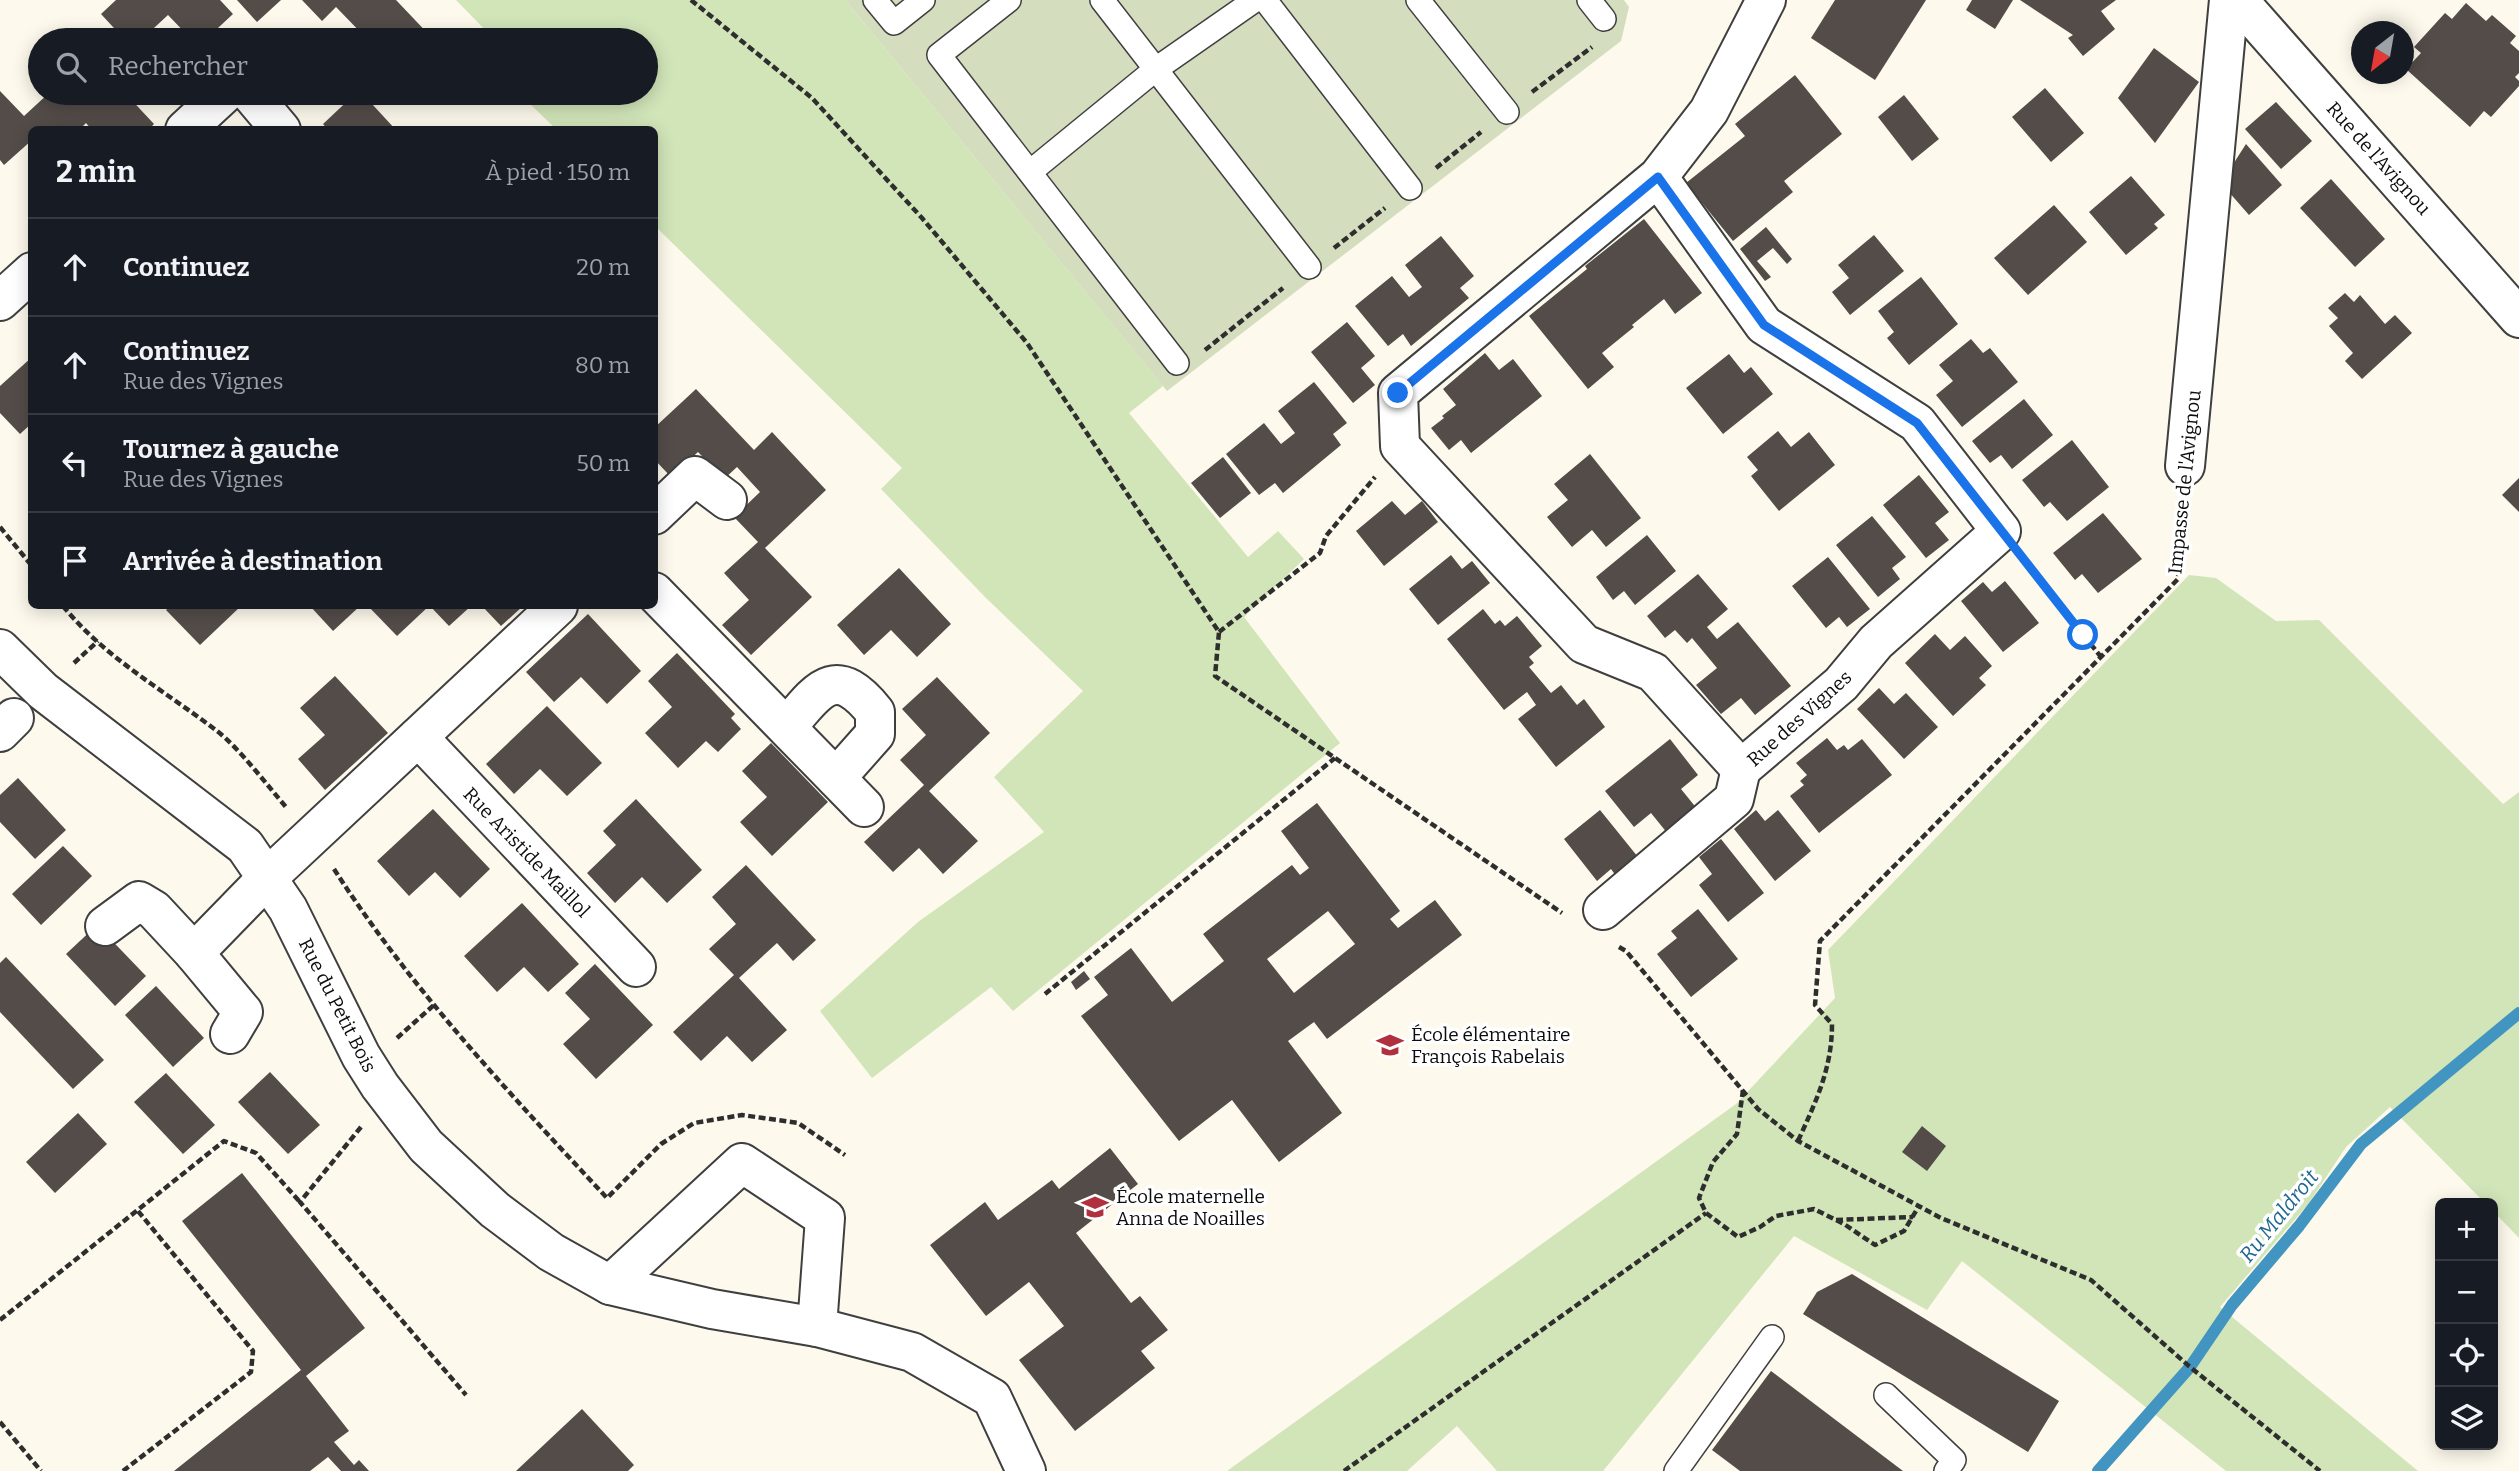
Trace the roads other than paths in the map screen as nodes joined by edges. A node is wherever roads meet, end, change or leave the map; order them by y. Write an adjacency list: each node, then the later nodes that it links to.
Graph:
1 (874, 0): 2 (lane)
2 (923, 0)
3 (1009, 0): 19 (lane)
4 (1102, 0): 13 (lane)
5 (1255, 0): 13 (lane)
6 (1265, 0): 21 (lane)
7 (1418, 0): 16 (lane)
8 (1589, 0): 12 (lane)
9 (1766, 0): 20 (street)
10 (2229, 0): 25 (street, Impasse de l'Avignou)
11 (2238, 0): 23 (street, Rue de l'Avignou)
12 (1604, 19)
13 (1156, 69): 19 (lane); 22 (lane)
14 (212, 105): 17 (street)
15 (260, 105): 18 (street)
16 (1507, 112)
17 (189, 126)
18 (278, 126)
19 (1030, 172): 24 (lane)
20 (1658, 177): 33 (street, Rue des Vignes); 33 (street, Rue des Vignes)
21 (1410, 188)
22 (1309, 267)
23 (2519, 318)
24 (1177, 363)
25 (2185, 466)
26 (727, 500): 27 (street)
27 (658, 511)
28 (658, 596): 31 (street)
29 (555, 609): 32 (street)
30 (0, 649): 36 (street, Rue du Petit Bois)
31 (787, 727): 34 (street); 34 (street)
32 (418, 737): 36 (street); 40 (street, Rue Aristide Maillol)
33 (1741, 769): 38 (street)
34 (836, 778): 35 (street)
35 (864, 807)
36 (267, 878): 39 (street); 42 (street, Rue du Petit Bois)
37 (105, 926): 39 (street)
38 (1609, 927)
39 (194, 953): 41 (street)
40 (636, 967)
41 (230, 1034)
42 (610, 1285): 43 (street, Rue du Petit Bois); 43 (street)
43 (817, 1327): 46 (street, Rue du Petit Bois)
44 (1772, 1337): 47 (lane)
45 (1886, 1395): 48 (lane)
46 (1026, 1471)
47 (1676, 1471)
48 (1946, 1471)

